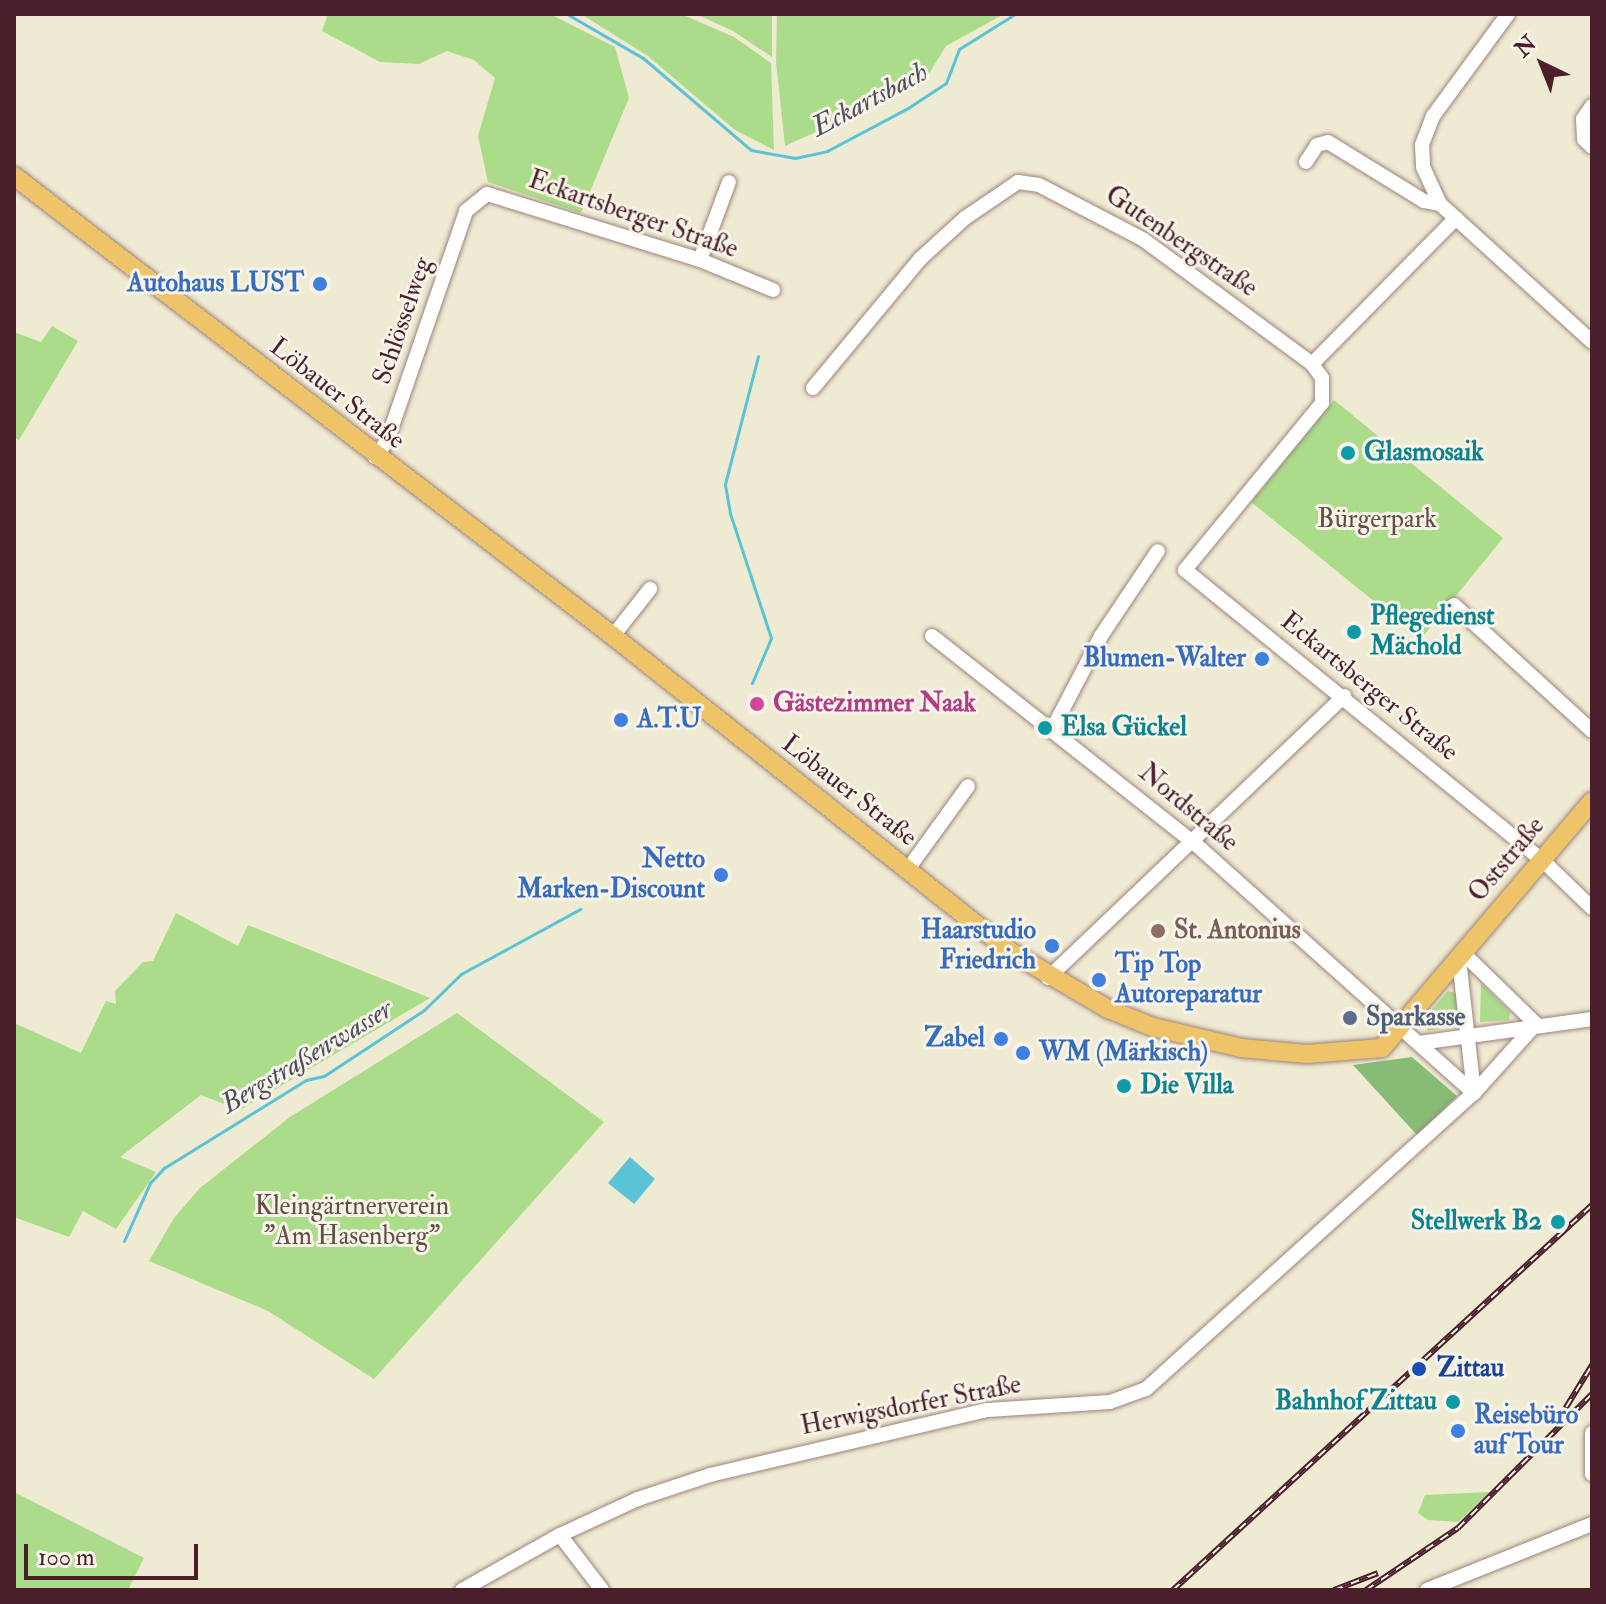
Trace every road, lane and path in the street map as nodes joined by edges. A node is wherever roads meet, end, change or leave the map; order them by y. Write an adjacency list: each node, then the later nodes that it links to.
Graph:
1 (1508, 14): 8 (street)
2 (1592, 106): 3 (street)
3 (1592, 147)
4 (1306, 162): 8 (street)
5 (14, 176): 15 (main road, Löbauer Straße)
6 (729, 182): 10 (street)
7 (476, 200): 10 (street, Eckartsberger Straße); 15 (street, Schlösselweg)
8 (1440, 204): 9 (street)
9 (1456, 218): 12 (street); 13 (street)
10 (700, 260): 11 (street, Eckartsberger Straße)
11 (773, 290)
12 (1592, 342)
13 (1312, 364): 14 (street, Gutenbergstraße); 21 (street, Eckartsberger Straße)
14 (813, 388)
15 (375, 457): 19 (main road, Löbauer Straße)
16 (1158, 551): 22 (street)
17 (650, 589): 19 (street)
18 (1454, 605): 23 (street)
19 (613, 636): 28 (main road, Löbauer Straße)
20 (932, 636): 22 (street, Nordstraße)
21 (1344, 696): 26 (street); 27 (street, Eckartsberger Straße)
22 (1053, 728): 26 (street, Nordstraße)
23 (1592, 731)
24 (968, 786): 28 (street)
25 (1592, 801): 27 (main road, Oststraße)
26 (1192, 841): 31 (street); 34 (street, Nordstraße)
27 (1540, 858): 29 (street, Eckartsberger Straße); 30 (main road, Oststraße)
28 (908, 869): 31 (main road, Löbauer Straße)
29 (1592, 908)
30 (1461, 956): 33 (street); 34 (main road, Oststraße); 35 (street)
31 (1048, 978): 34 (main road, Löbauer Straße)
32 (1592, 1019): 33 (street)
33 (1536, 1024): 35 (street); 37 (street, Herwigsdorfer Straße)
34 (1403, 1029): 36 (street)
35 (1467, 1035): 36 (street); 37 (street)
36 (1419, 1043): 37 (street)
37 (1474, 1093): 41 (street, Herwigsdorfer Straße)
38 (1592, 1433): 39 (street)
39 (1592, 1474)
40 (1592, 1524): 44 (street)
41 (560, 1535): 42 (street, Herwigsdorfer Straße); 43 (street)
42 (462, 1590)
43 (602, 1590)
44 (1427, 1590)

